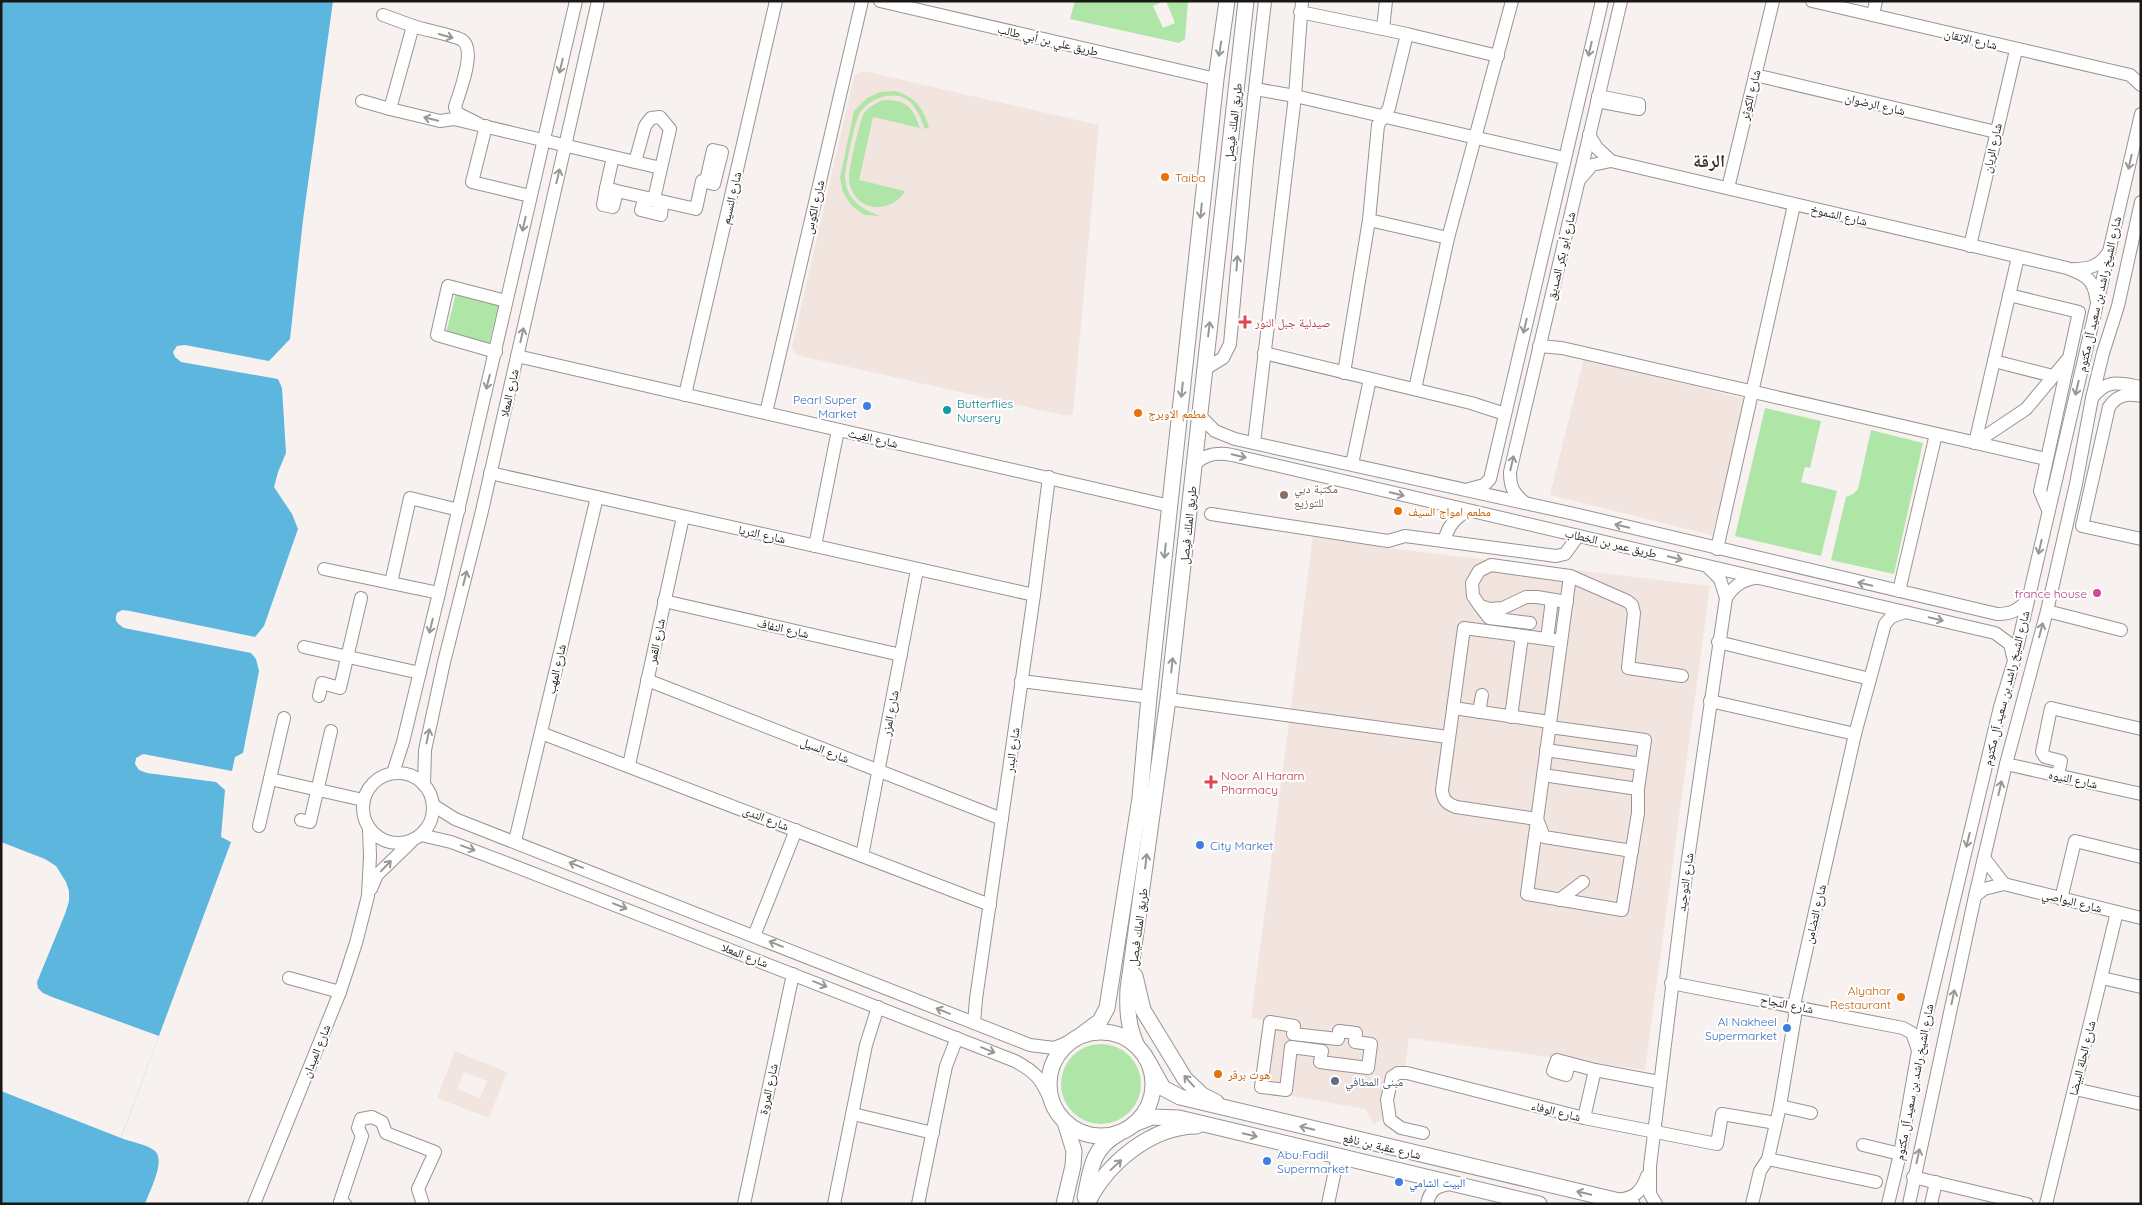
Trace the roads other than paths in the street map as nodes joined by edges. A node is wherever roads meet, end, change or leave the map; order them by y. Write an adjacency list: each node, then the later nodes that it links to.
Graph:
1 (576, 1): 44 (street, شارع المعلا, one-way to 44)
2 (581, 1): 25 (street)
3 (598, 1): 25 (street, شارع المعلا)
4 (776, 1): 87 (street, شارع النسيم)
5 (862, 1): 90 (street, شارع الكوس)
6 (880, 1): 31 (street, طريق علي بن أبي طالب)
7 (1227, 1): 31 (main road, طريق الملك فيصل, one-way to 31)
8 (1240, 1): 28 (main road)
9 (1246, 1): 28 (main road, طريق الملك فيصل)
10 (1264, 1): 33 (street)
11 (1386, 1): 23 (street)
12 (1512, 1): 27 (street)
13 (1602, 1): 21 (street, شارع أبو بكر الصديق)
14 (1621, 1): 36 (street, شارع أبو بكر الصديق)
15 (1773, 1): 30 (street, شارع الكوثر)
16 (1812, 1): 20 (street, شارع الإتقان)
17 (1876, 1): 20 (street)
18 (1301, 7): 23 (street); 34 (street)
19 (383, 15): 22 (street)
20 (1872, 16): 26 (street, شارع الإتقان)
21 (1596, 22): 36 (street); 47 (street, شارع أبو بكر الصديق, one-way to 47)
22 (413, 26): 37 (street); 40 (street, one-way to 40)
23 (1383, 28): 24 (street)
24 (1408, 34): 27 (street); 39 (street)
25 (587, 46): 45 (street, شارع المعلا)
26 (2016, 50): 29 (street, شارع الإتقان); 41 (street, شارع الريان)
27 (1498, 56): 43 (street)
28 (1240, 63): 79 (main road, طريق الملك فيصل, one-way to 28)
29 (2136, 73): 32 (street, شارع الإتقان)
30 (1755, 75): 41 (street, شارع الرضوان); 53 (street, شارع الكوثر)
31 (1216, 79): 110 (main road, طريق الملك فيصل, one-way to 110)
32 (2141, 85)
33 (1255, 90): 34 (street); 79 (street, one-way to 33)
34 (1295, 96): 39 (street); 74 (street)
35 (362, 101): 37 (street)
36 (1597, 101): 42 (street, شارع أبو بكر الصديق)
37 (390, 109): 40 (street, one-way to 37)
38 (2141, 114): 58 (street, شارع الشيخ راشد بن سعيد آل مكتوم, one-way to 58)
39 (1382, 116): 43 (street); 59 (street)
40 (483, 125): 44 (street); 54 (street)
41 (1996, 132): 62 (street, شارع الريان)
42 (1589, 134): 48 (street); 51 (street, شارع أبو بكر الصديق)
43 (1475, 139): 47 (street); 61 (street)
44 (543, 140): 45 (street); 54 (street, شارع المعلا)
45 (565, 144): 46 (street); 76 (street, شارع المعلا, one-way to 45)
46 (613, 157): 49 (street); 55 (street)
47 (1564, 158): 60 (street, شارع أبو بكر الصديق)
48 (1610, 161): 51 (street); 53 (street, شارع الشموخ)
49 (635, 162): 50 (street); 50 (street)
50 (661, 168): 55 (street)
51 (1578, 181): 69 (street, شارع أبو بكر الصديق)
52 (706, 182): 55 (street)
53 (1728, 188): 57 (street, شارع الشموخ)
54 (530, 196): 68 (street, شارع المعلا, one-way to 68)
55 (654, 199)
56 (2141, 202): 65 (street, شارع الشيخ راشد بن سعيد آل مكتوم)
57 (1794, 205): 62 (street, شارع الشموخ); 86 (street)
58 (2117, 217): 63 (street, شارع الشيخ راشد بن سعيد آل مكتوم); 71 (street)
59 (1370, 220): 61 (street); 80 (street)
60 (1549, 224): 69 (street); 91 (street, شارع أبو بكر الصديق, one-way to 91)
61 (1448, 238): 85 (street)
62 (1970, 246): 64 (street, شارع الشموخ)
63 (2109, 250): 66 (street, شارع الشموخ); 70 (street, شارع الشيخ راشد بن سعيد آل مكتوم)
64 (2018, 257): 66 (street, شارع الشموخ); 67 (street)
65 (2135, 261): 71 (street, شارع الشيخ راشد بن سعيد آل مكتوم)
66 (2067, 268): 70 (street, شارع الشموخ)
67 (2009, 295): 77 (street); 78 (street)
68 (506, 301): 73 (street, شارع المعلا); 73 (street)
69 (1550, 302): 72 (street, شارع أبو بكر الصديق)
70 (2097, 303): 112 (street, شارع الشيخ راشد بن سعيد آل مكتوم, one-way to 112)
71 (2118, 306): 75 (street, شارع الشيخ راشد بن سعيد آل مكتوم)
72 (1540, 346): 86 (street); 109 (street, شارع أبو بكر الصديق, one-way to 72)
73 (496, 352): 111 (street, شارع المعلا, one-way to 111)
74 (1264, 353): 80 (street); 95 (street)
75 (2103, 353): 83 (street); 89 (street, شارع الشيخ راشد بن سعيد آل مكتوم)
76 (517, 356): 87 (street, شارع الغيث); 101 (street, شارع المعلا)
77 (2069, 357): 81 (street); 98 (street)
78 (1994, 362): 81 (street); 96 (street)
79 (1205, 369): 92 (main road, طريق الملك فيصل)
80 (1344, 373): 82 (street)
81 (2053, 376): 96 (street)
82 (1370, 379): 85 (street); 99 (street)
83 (2116, 382): 84 (street); 89 (street)
84 (2141, 388)
85 (1415, 389): 91 (street)
86 (1752, 392): 94 (street); 120 (street)
87 (685, 395): 90 (street, شارع الغيث)
88 (2141, 396): 105 (street)
89 (2092, 398): 104 (street, شارع الشيخ راشد بن سعيد آل مكتوم)
90 (766, 413): 93 (street, شارع الغيث)
91 (1505, 414): 106 (street, شارع أبو بكر الصديق)
92 (1200, 416): 95 (street, طريق عمر بن الخطاب); 100 (main road, طريق الملك فيصل)
93 (838, 430): 103 (street, شارع الغيث); 119 (street)
94 (1936, 434): 96 (street); 128 (street)
95 (1254, 443): 97 (street, طريق عمر بن الخطاب)
96 (1975, 443): 98 (street)
97 (1324, 458): 99 (street, طريق عمر بن الخطاب); 102 (street)
98 (2046, 459): 112 (street)
99 (1352, 464): 106 (street, طريق عمر بن الخطاب)
100 (1194, 465): 102 (street, طريق عمر بن الخطاب, one-way to 102); 161 (main road, طريق الملك فيصل, one-way to 100)
101 (490, 473): 107 (street, شارع الثريا); 183 (street, شارع المعلا, one-way to 101)
102 (1320, 476): 108 (street, طريق عمر بن الخطاب, one-way to 108)
103 (1049, 478): 110 (street, شارع الغيث); 130 (street, شارع البدر)
104 (2076, 484): 105 (street); 140 (street, شارع الشيخ راشد بن سعيد آل مكتوم)
105 (2090, 488): 118 (street)
106 (1466, 490): 109 (street, طريق عمر بن الخطاب)
107 (596, 497): 115 (street, شارع الثريا); 171 (street, شارع المهب)
108 (1440, 504): 113 (street, طريق عمر بن الخطاب); 116 (street)
109 (1527, 504): 120 (street, طريق عمر بن الخطاب, one-way to 109)
110 (1170, 506): 160 (main road, طريق الملك فيصل, one-way to 160)
111 (459, 510): 127 (street); 129 (street, شارع المعلا)
112 (2048, 510): 135 (street, شارع الشيخ راشد بن سعيد آل مكتوم, one-way to 135)
113 (1468, 511): 116 (street); 117 (street, طريق عمر بن الخطاب)
114 (1212, 514): 116 (street)
115 (683, 516): 119 (street, شارع الثريا); 136 (street, شارع القمر)
116 (1446, 535): 117 (street)
117 (1578, 536): 121 (street, طريق عمر بن الخطاب, one-way to 121)
118 (2141, 539)
119 (815, 546): 123 (street, شارع الثريا)
120 (1717, 549): 126 (street, طريق عمر بن الخطاب)
121 (1701, 564): 125 (street, طريق عمر بن الخطاب); 133 (street)
122 (324, 569): 127 (street)
123 (917, 570): 130 (street, شارع الثريا); 150 (street, شارع المزر)
124 (1570, 576): 137 (street); 139 (street); 154 (street)
125 (1760, 578): 131 (street, طريق عمر بن الخطاب); 133 (street)
126 (1842, 578): 128 (street, طريق عمر بن الخطاب, one-way to 126); 131 (street)
127 (390, 582): 129 (street)
128 (1899, 592): 135 (street, طريق عمر بن الخطاب)
129 (439, 594): 153 (street, شارع المعلا, one-way to 153)
130 (1034, 595): 157 (street, شارع البدر)
131 (1836, 595): 138 (street, طريق عمر بن الخطاب)
132 (361, 598): 151 (street)
133 (1726, 598): 148 (street, شارع التوحيد)
134 (1552, 600): 137 (street); 139 (street); 146 (street)
135 (2028, 600): 152 (street, شارع الشيخ راشد بن سعيد آل مكتوم)
136 (664, 601): 150 (street, شارع النفاف); 156 (street, شارع القمر)
137 (1567, 602): 147 (street)
138 (1877, 605): 141 (street, طريق عمر بن الخطاب); 143 (street)
139 (1480, 606): 142 (street)
140 (2047, 611): 144 (street); 176 (street, شارع الشيخ راشد بن سعيد آل مكتوم, one-way to 140)
141 (1905, 612): 143 (street); 152 (street, طريق عمر بن الخطاب, one-way to 152)
142 (1530, 623)
143 (1885, 624): 155 (street, شارع التضامن)
144 (2122, 630)
145 (1522, 636): 146 (street); 164 (street); 166 (street)
146 (1547, 639): 147 (street)
147 (1561, 641): 168 (street)
148 (1718, 642): 155 (street); 162 (street, شارع التوحيد)
149 (304, 647): 151 (street)
150 (901, 655): 178 (street, شارع المزر)
151 (348, 656): 153 (street); 159 (street)
152 (2014, 661): 163 (street, شارع الشيخ راشد بن سعيد آل مكتوم)
153 (420, 673): 179 (street, شارع المعلا)
154 (1682, 676)
155 (1870, 679): 172 (street, شارع التضامن)
156 (647, 680): 177 (street, شارع القمر); 178 (street, شارع السيل)
157 (1022, 680): 160 (street); 190 (street, شارع البدر)
158 (1482, 695): 165 (street)
159 (319, 696)
160 (1149, 696): 225 (main road, طريق الملك فيصل)
161 (1168, 699): 173 (street); 212 (main road, طريق الملك فيصل, one-way to 161)
162 (1710, 701): 172 (street); 216 (street, شارع التوحيد)
163 (2000, 707): 189 (street); 221 (street, شارع الشيخ راشد بن سعيد آل مكتوم, one-way to 221)
164 (1453, 708): 165 (street); 173 (street)
165 (1479, 712): 166 (street)
166 (1512, 716): 168 (street)
167 (284, 718): 182 (street)
168 (1550, 724): 174 (street); 175 (street)
169 (2141, 729): 181 (street)
170 (331, 731): 185 (street)
171 (541, 732): 177 (street, شارع الندى); 197 (street, شارع المهب)
172 (1856, 734): 219 (street, شارع التضامن)
173 (1448, 737): 191 (street)
174 (1546, 750): 175 (street); 180 (street)
175 (1641, 764): 184 (street)
176 (2006, 764): 181 (street, شارع النيوه); 189 (street, شارع الشيخ راشد بن سعيد آل مكتوم, one-way to 176)
177 (628, 765): 195 (street, شارع الندى)
178 (879, 771): 190 (street, شارع السيل); 199 (street, شارع المزر)
179 (393, 773): 183 (street); 187 (street)
180 (1543, 775): 184 (street); 191 (street)
181 (2058, 775): 186 (street, شارع النيوه)
182 (270, 779): 185 (street); 193 (street)
183 (424, 785): 188 (street)
184 (1638, 789): 198 (street)
185 (317, 790): 187 (street); 192 (street)
186 (2141, 794)
187 (363, 800): 194 (street)
188 (433, 805): 196 (street); 197 (street, شارع المعلا)
189 (1994, 813): 201 (street, شارع الشيخ راشد بن سعيد آل مكتوم)
190 (1002, 819): 208 (street, شارع البدر)
191 (1537, 819): 198 (street); 207 (street)
192 (301, 820)
193 (259, 826)
194 (369, 829): 196 (street); 204 (street, شارع الميدان)
195 (796, 830): 199 (street, شارع الندى); 211 (street)
196 (416, 838): 204 (street, شارع الميدان, one-way to 196); 213 (street, شارع المعلا, one-way to 213)
197 (515, 841): 211 (street, شارع المعلا, one-way to 197)
198 (1632, 851): 207 (street)
199 (862, 856): 208 (street, شارع الندى)
200 (2141, 856): 206 (street)
201 (1984, 858): 203 (street); 205 (street, شارع الشيخ راشد بن سعيد آل مكتوم)
202 (1583, 882): 207 (street)
203 (2004, 884): 205 (street); 206 (street, شارع البواصي)
204 (368, 896): 218 (street, شارع الميدان)
205 (1975, 896): 255 (street, شارع الشيخ راشد بن سعيد آل مكتوم, one-way to 205)
206 (2061, 899): 209 (street, شارع البواصي)
207 (1559, 900)
208 (990, 905): 222 (street, شارع البدر)
209 (2117, 912): 210 (street, شارع البواصي); 215 (street, شارع الحلة البيضا)
210 (2141, 918)
211 (754, 936): 222 (street, شارع المعلا, one-way to 211)
212 (1133, 961): 226 (main road, طريق الملك فيصل); 239 (main road, one-way to 212)
213 (793, 974): 220 (street, شارع المعلا, one-way to 220); 265 (street, شارع المروة)
214 (289, 978): 218 (street)
215 (2102, 978): 217 (street); 233 (street, شارع الحلة البيضا)
216 (1671, 983): 219 (street, شارع النجاح); 231 (street, شارع التوحيد)
217 (2141, 987)
218 (340, 992): 262 (street, شارع الميدان)
219 (1794, 1005): 223 (street, شارع النجاح); 236 (street, شارع التضامن)
220 (878, 1007): 224 (street, شارع المعلا); 238 (street)
221 (1927, 1014): 223 (street); 227 (street, شارع الشيخ راشد بن سعيد آل مكتوم)
222 (974, 1023): 225 (street, شارع المعلا)
223 (1903, 1028): 227 (street)
224 (957, 1038): 234 (street, شارع المعلا, one-way to 234); 246 (street)
225 (1076, 1038): 226 (main road); 234 (main road)
226 (1137, 1046): 228 (main road)
227 (1918, 1051): 250 (street, شارع الشيخ راشد بن سعيد آل مكتوم)
228 (1149, 1063): 239 (main road, شارع عقبة بن نافع); 244 (main road)
229 (1569, 1063): 230 (street)
230 (1595, 1070): 231 (street); 240 (street)
231 (1660, 1082): 245 (street, شارع التوحيد)
232 (1262, 1087): 232 (street)
233 (2075, 1089): 235 (street); 279 (street, شارع الحلة البيضا)
234 (1051, 1101): 241 (main road)
235 (2141, 1104)
236 (1780, 1106): 237 (street); 242 (street, شارع التضامن)
237 (1811, 1113)
238 (853, 1114): 246 (street); 266 (street)
239 (1245, 1114): 248 (main road, شارع عقبة بن نافع, one-way to 239)
240 (1584, 1118): 245 (street, شارع الوفاء); 247 (street, شارع الوفاء)
241 (1065, 1122): 244 (main road); 268 (main road)
242 (1776, 1123): 245 (street, شارع الوفاء); 252 (street, شارع التضامن)
243 (1214, 1126): 244 (main road, شارع عقبة بن نافع); 251 (main road, شارع عقبة بن نافع, one-way to 251); 269 (main road, one-way to 243)
244 (1129, 1127): 269 (main road)
245 (1654, 1132): 253 (street, شارع التوحيد)
246 (933, 1133): 267 (street)
247 (1423, 1133)
248 (1339, 1136): 251 (main road); 260 (main road, شارع عقبة بن نافع, one-way to 248)
249 (1863, 1145): 250 (street)
250 (1900, 1154): 275 (street, شارع الشيخ راشد بن سعيد آل مكتوم)
251 (1336, 1156): 254 (main road, شارع عقبة بن نافع); 270 (street)
252 (1768, 1159): 256 (street); 274 (street, شارع التضامن)
253 (1650, 1166): 260 (street, شارع التوحيد); 273 (street, شارع التوحيد)
254 (1421, 1176): 258 (main road, شارع عقبة بن نافع); 259 (street)
255 (1913, 1176): 257 (street); 276 (street, شارع الشيخ راشد بن سعيد آل مكتوم)
256 (1876, 1182)
257 (1936, 1182): 277 (street); 278 (street)
258 (1450, 1184): 259 (street); 261 (main road, شارع عقبة بن نافع)
259 (1428, 1198)
260 (1616, 1200): 272 (main road, شارع عقبة بن نافع)
261 (1513, 1201): 271 (main road, شارع عقبة بن نافع)
262 (254, 1204)
263 (345, 1204): 264 (street)
264 (422, 1204)
265 (744, 1204)
266 (834, 1204)
267 (918, 1204)
268 (1064, 1204)
269 (1086, 1204)
270 (1328, 1204)
271 (1539, 1204)
272 (1632, 1204)
273 (1656, 1204)
274 (1752, 1204)
275 (1888, 1204)
276 (1908, 1204)
277 (1931, 1204)
278 (2027, 1204)
279 (2046, 1204)

